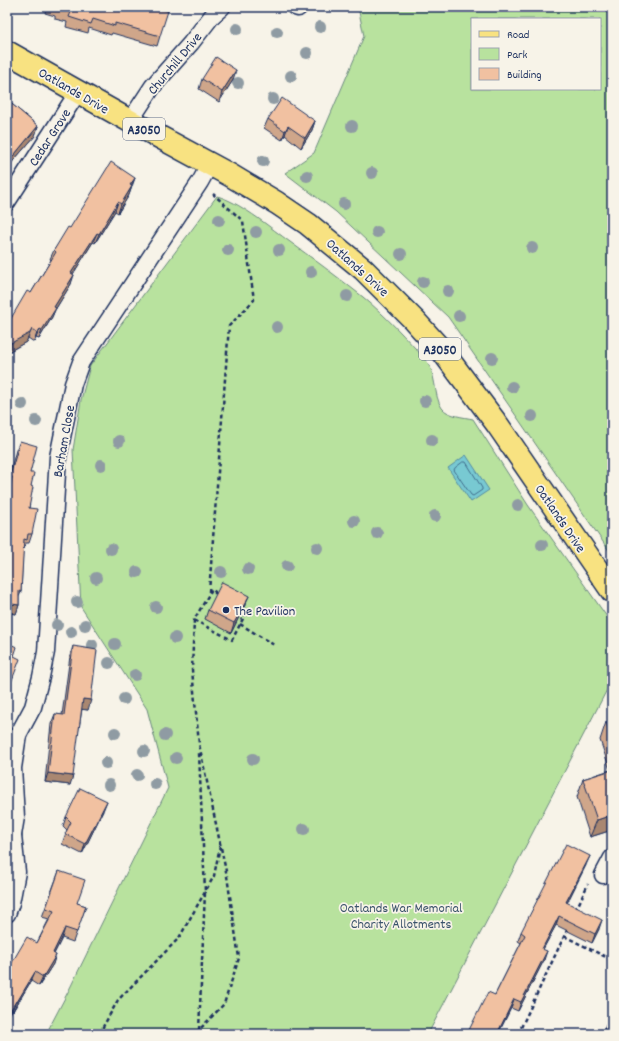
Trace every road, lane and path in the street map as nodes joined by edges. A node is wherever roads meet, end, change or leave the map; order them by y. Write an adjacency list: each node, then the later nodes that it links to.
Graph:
1 (295, 7): 2 (street)
2 (299, 7)
3 (213, 10): 6 (street, Churchill Drive)
4 (7, 52): 5 (main road, Oatlands Drive / A3050)
5 (78, 92): 6 (main road, Oatlands Drive / A3050); 8 (street, Cedar Grove)
6 (130, 122): 7 (main road, Oatlands Drive / A3050)
7 (205, 173): 9 (main road, Oatlands Drive / A3050); 11 (path); 14 (street, Barham Close)
8 (7, 202)
9 (612, 591)
10 (248, 609): 12 (path)
11 (194, 620): 12 (path); 15 (path)
12 (240, 624): 13 (path)
13 (274, 644)
14 (18, 735): 16 (street, Barham Close); 17 (street)
15 (199, 744): 18 (path); 21 (path)
16 (7, 748)
17 (10, 836): 22 (street)
18 (220, 845): 21 (path); 27 (path)
19 (612, 858): 20 (street)
20 (603, 875): 23 (path)
21 (205, 892): 27 (path); 28 (path)
22 (7, 914)
23 (573, 915)
24 (570, 922): 25 (path)
25 (564, 936): 26 (path); 29 (path)
26 (612, 960)
27 (199, 1032)
28 (99, 1034)
29 (518, 1034)

